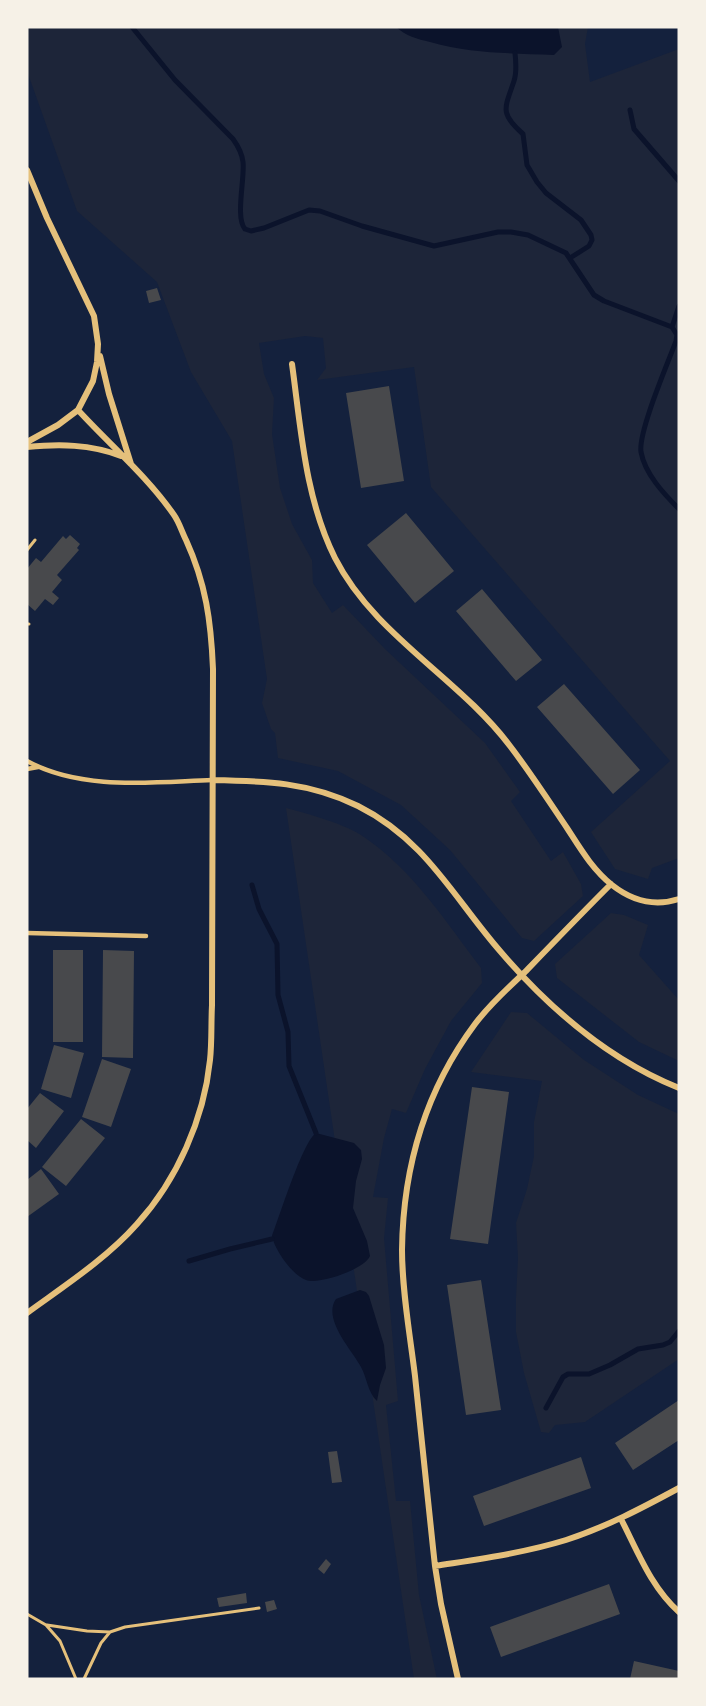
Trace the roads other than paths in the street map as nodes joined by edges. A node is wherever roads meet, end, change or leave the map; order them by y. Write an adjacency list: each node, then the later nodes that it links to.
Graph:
1 (27, 170): 2 (street)
2 (98, 344): 4 (street); 8 (street)
3 (292, 364): 13 (street)
4 (78, 410): 5 (street); 7 (street)
5 (27, 442)
6 (27, 447): 7 (street)
7 (123, 456): 8 (street)
8 (132, 465): 12 (street)
9 (27, 760): 10 (lane)
10 (38, 767): 11 (lane); 12 (lane)
11 (27, 769)
12 (212, 780): 17 (street); 19 (street)
13 (611, 884): 14 (street); 17 (street)
14 (679, 899)
15 (27, 933): 16 (lane)
16 (146, 936)
17 (522, 975): 18 (street); 22 (street)
18 (679, 1088)
19 (27, 1313)
20 (679, 1488): 21 (street)
21 (621, 1519): 22 (street); 23 (street)
22 (435, 1566): 24 (street)
23 (679, 1612)
24 (458, 1679)

